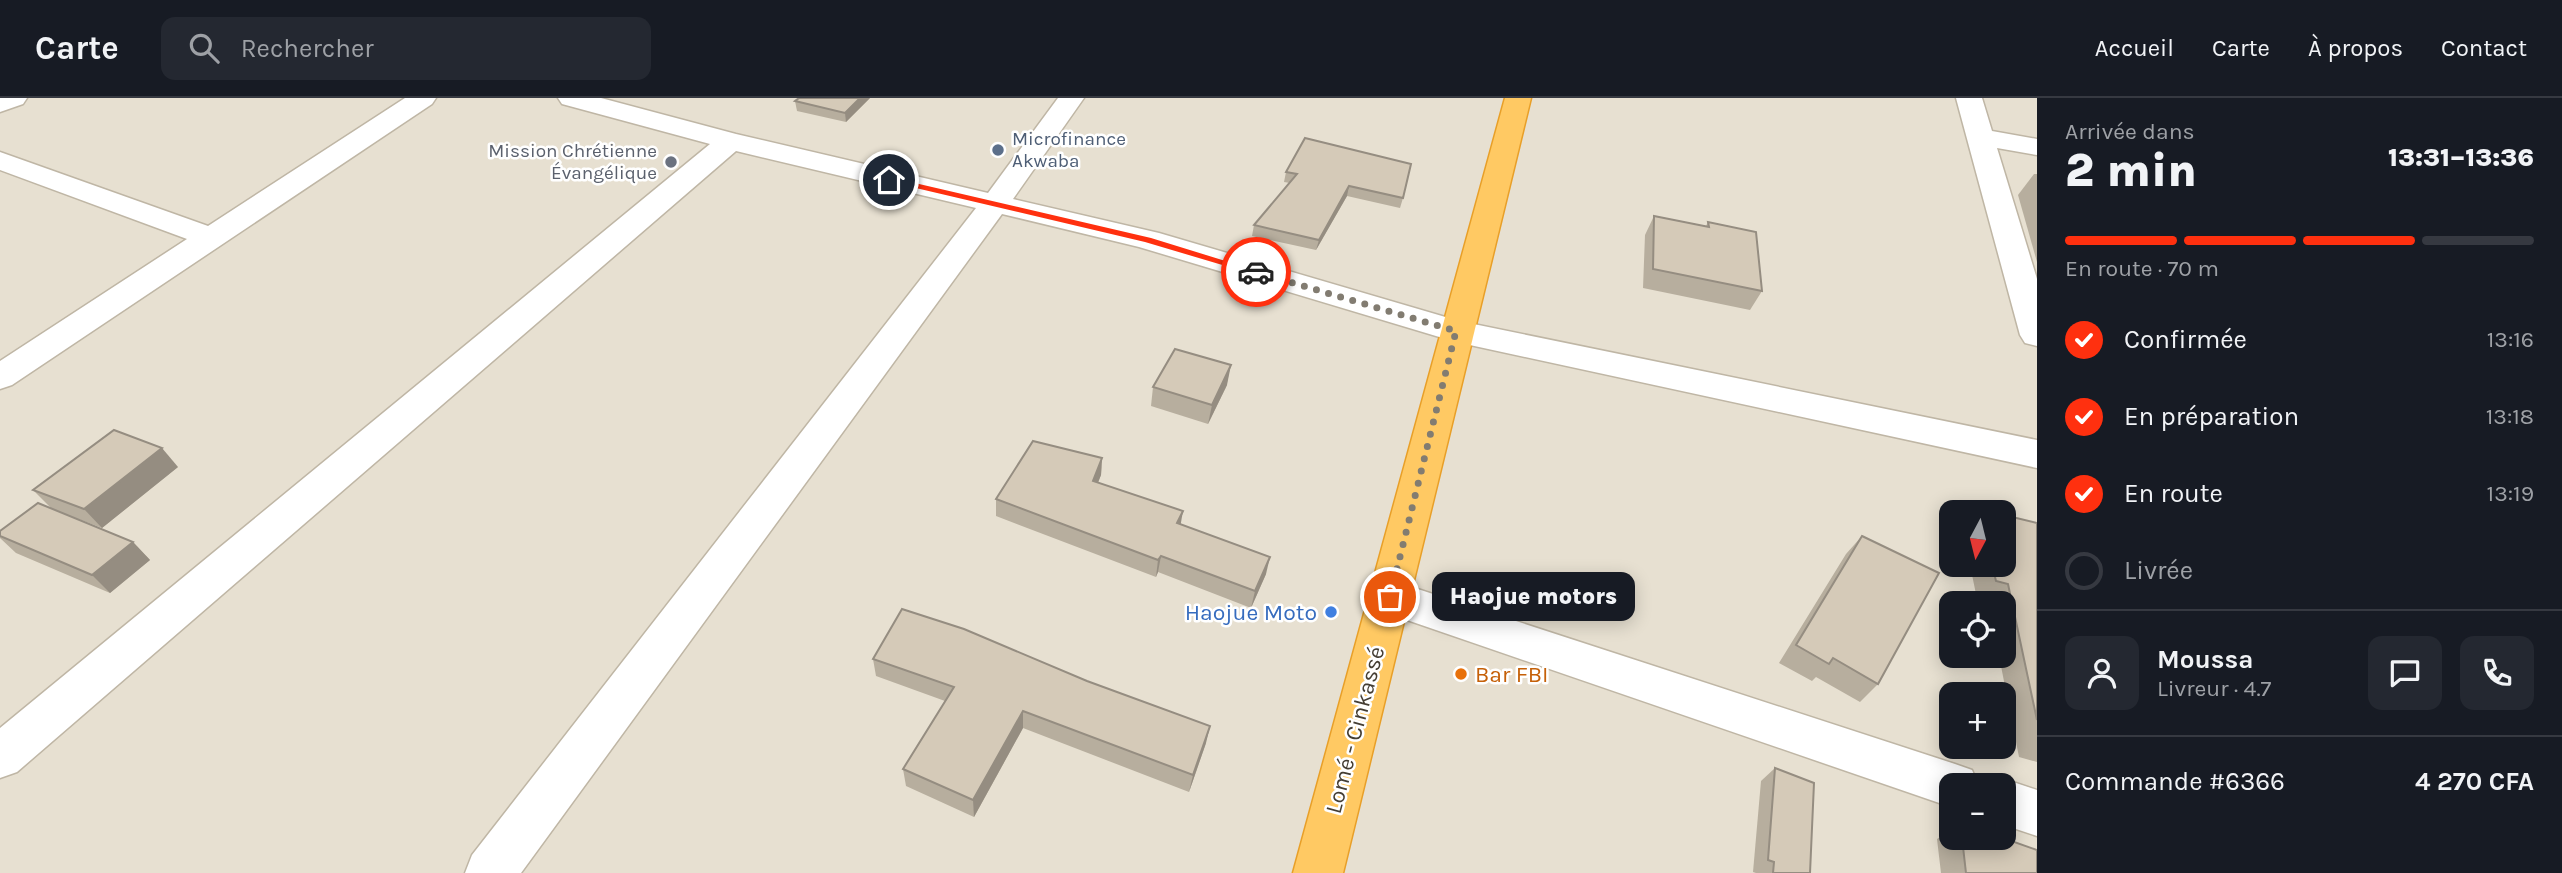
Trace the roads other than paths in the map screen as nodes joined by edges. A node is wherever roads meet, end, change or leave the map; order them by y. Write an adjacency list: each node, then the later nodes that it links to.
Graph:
1 (14, 98): 7 (street)
2 (423, 98): 13 (street)
3 (571, 98): 9 (street)
4 (1071, 98): 12 (street)
5 (1518, 98): 14 (highway, Lomé - Cinkassé)
6 (1969, 98): 8 (street)
7 (0, 104)
8 (1981, 137): 10 (street); 15 (street)
9 (730, 141): 12 (street); 19 (street)
10 (2037, 147)
11 (0, 160): 13 (street)
12 (994, 205): 14 (street); 23 (street)
13 (212, 238): 16 (street)
14 (1456, 331): 17 (street); 18 (highway, Lomé - Cinkassé)
15 (2037, 335)
16 (0, 377)
17 (2037, 454)
18 (1390, 597): 20 (street); 24 (highway, Lomé - Cinkassé)
19 (0, 757)
20 (1939, 781)
21 (2016, 806): 22 (street)
22 (2037, 813)
23 (490, 873)
24 (1318, 873)

